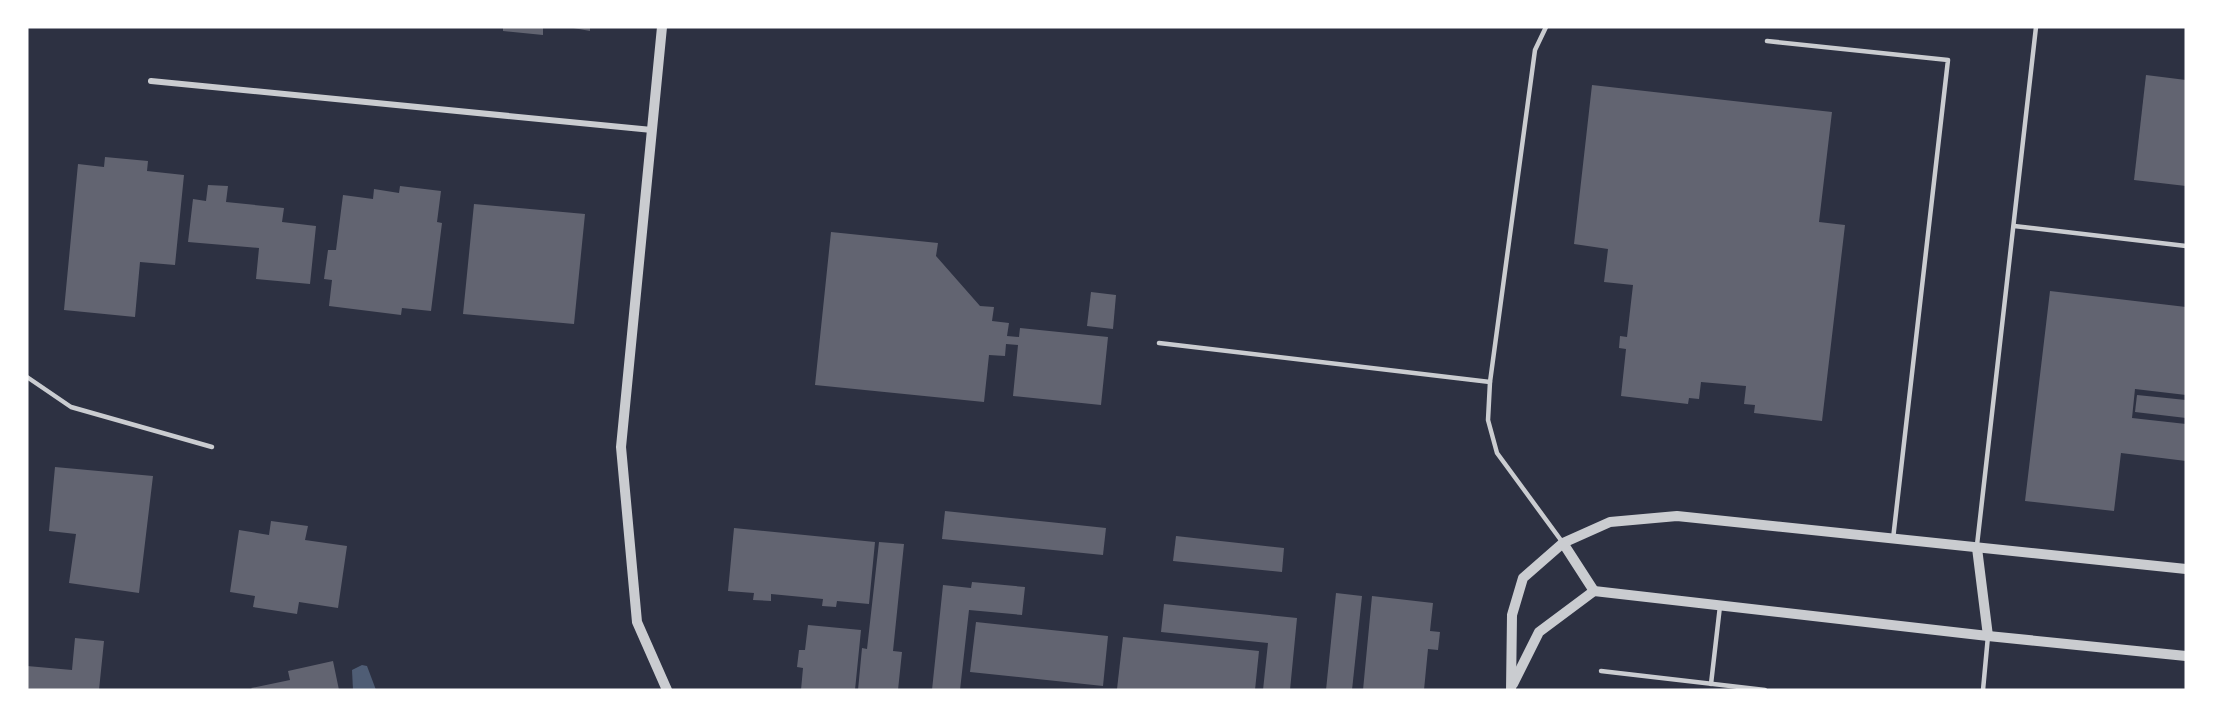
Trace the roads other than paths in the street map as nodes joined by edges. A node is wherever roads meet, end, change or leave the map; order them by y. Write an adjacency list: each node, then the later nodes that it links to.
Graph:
1 (662, 27): 6 (street)
2 (1546, 27): 11 (lane)
3 (2036, 27): 7 (lane)
4 (1767, 41): 13 (lane)
5 (151, 81): 6 (street)
6 (652, 130): 24 (street)
7 (2014, 226): 8 (lane); 15 (lane)
8 (2186, 246)
9 (1159, 343): 11 (lane)
10 (27, 377): 12 (lane)
11 (1490, 382): 14 (lane)
12 (212, 447)
13 (1893, 539): 14 (street); 15 (street)
14 (1563, 543): 17 (street); 23 (street)
15 (1977, 548): 16 (street); 19 (street)
16 (2186, 569)
17 (1594, 591): 18 (street); 23 (street)
18 (1720, 606): 19 (street); 22 (lane)
19 (1988, 636): 20 (street); 26 (lane)
20 (2186, 656)
21 (1601, 671): 22 (lane)
22 (1711, 684): 25 (lane)
23 (1511, 689)
24 (667, 690)
25 (1764, 690)
26 (1983, 690)

